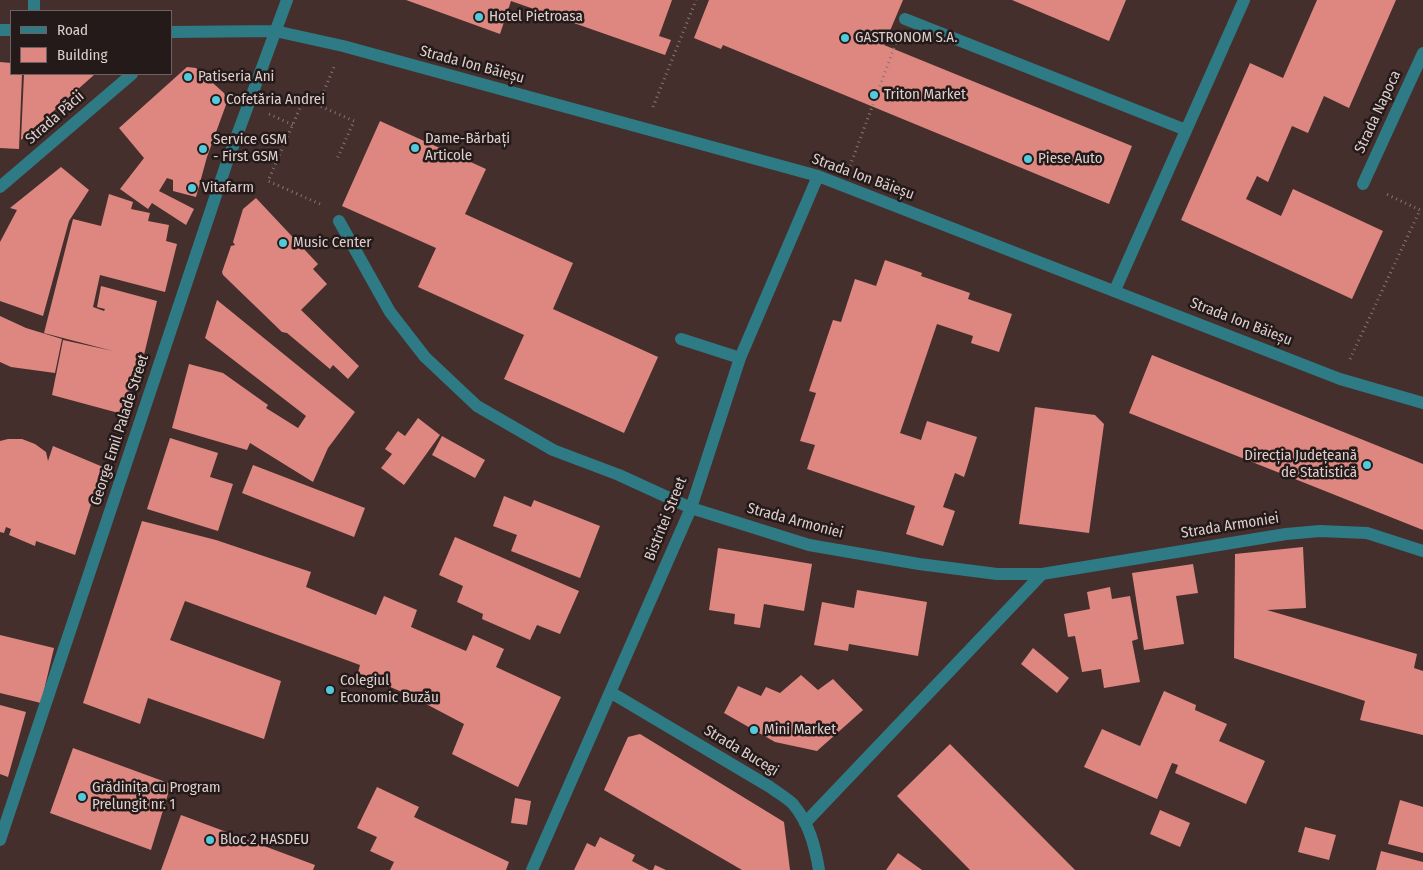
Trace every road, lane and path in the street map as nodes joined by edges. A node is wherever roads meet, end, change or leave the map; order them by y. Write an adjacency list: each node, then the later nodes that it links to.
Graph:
1 (287, 0): 5 (street, George Emil Palade Street)
2 (696, 0): 11 (path)
3 (1244, 0): 12 (street)
4 (905, 19): 12 (street); 16 (path)
5 (275, 31): 6 (street, Strada Ion Băieșu); 7 (street, Strada Ion Băieșu); 30 (street, George Emil Palade Street)
6 (174, 35)
7 (343, 46): 10 (path); 11 (street, Strada Ion Băieșu)
8 (1423, 53): 15 (street, Strada Napoca)
9 (131, 75): 17 (street, Strada Păcii)
10 (318, 105): 13 (path); 18 (path)
11 (645, 128): 14 (street, Strada Ion Băieșu)
12 (1186, 130): 20 (street)
13 (337, 159)
14 (818, 176): 16 (street, Strada Ion Băieșu); 22 (street, Bistritei Street)
15 (1363, 184): 23 (path)
16 (842, 186): 20 (street, Strada Ion Băieșu)
17 (0, 188)
18 (320, 204)
19 (339, 221): 25 (street, Strada Armoniei)
20 (1115, 290): 23 (street, Strada Ion Băieșu)
21 (681, 339): 22 (street)
22 (740, 358): 25 (street, Bistritei Street)
23 (1340, 379): 24 (street, Strada Ion Băieșu)
24 (1423, 403)
25 (691, 508): 27 (street, Strada Armoniei); 28 (street, Bistritei Street)
26 (1423, 551): 27 (street, Strada Armoniei)
27 (1042, 574): 29 (street)
28 (610, 692): 29 (street, Strada Bucegi); 31 (street, Bistritei Street)
29 (806, 823): 32 (street, Strada Bucegi)
30 (0, 840)
31 (532, 870)
32 (819, 870)

